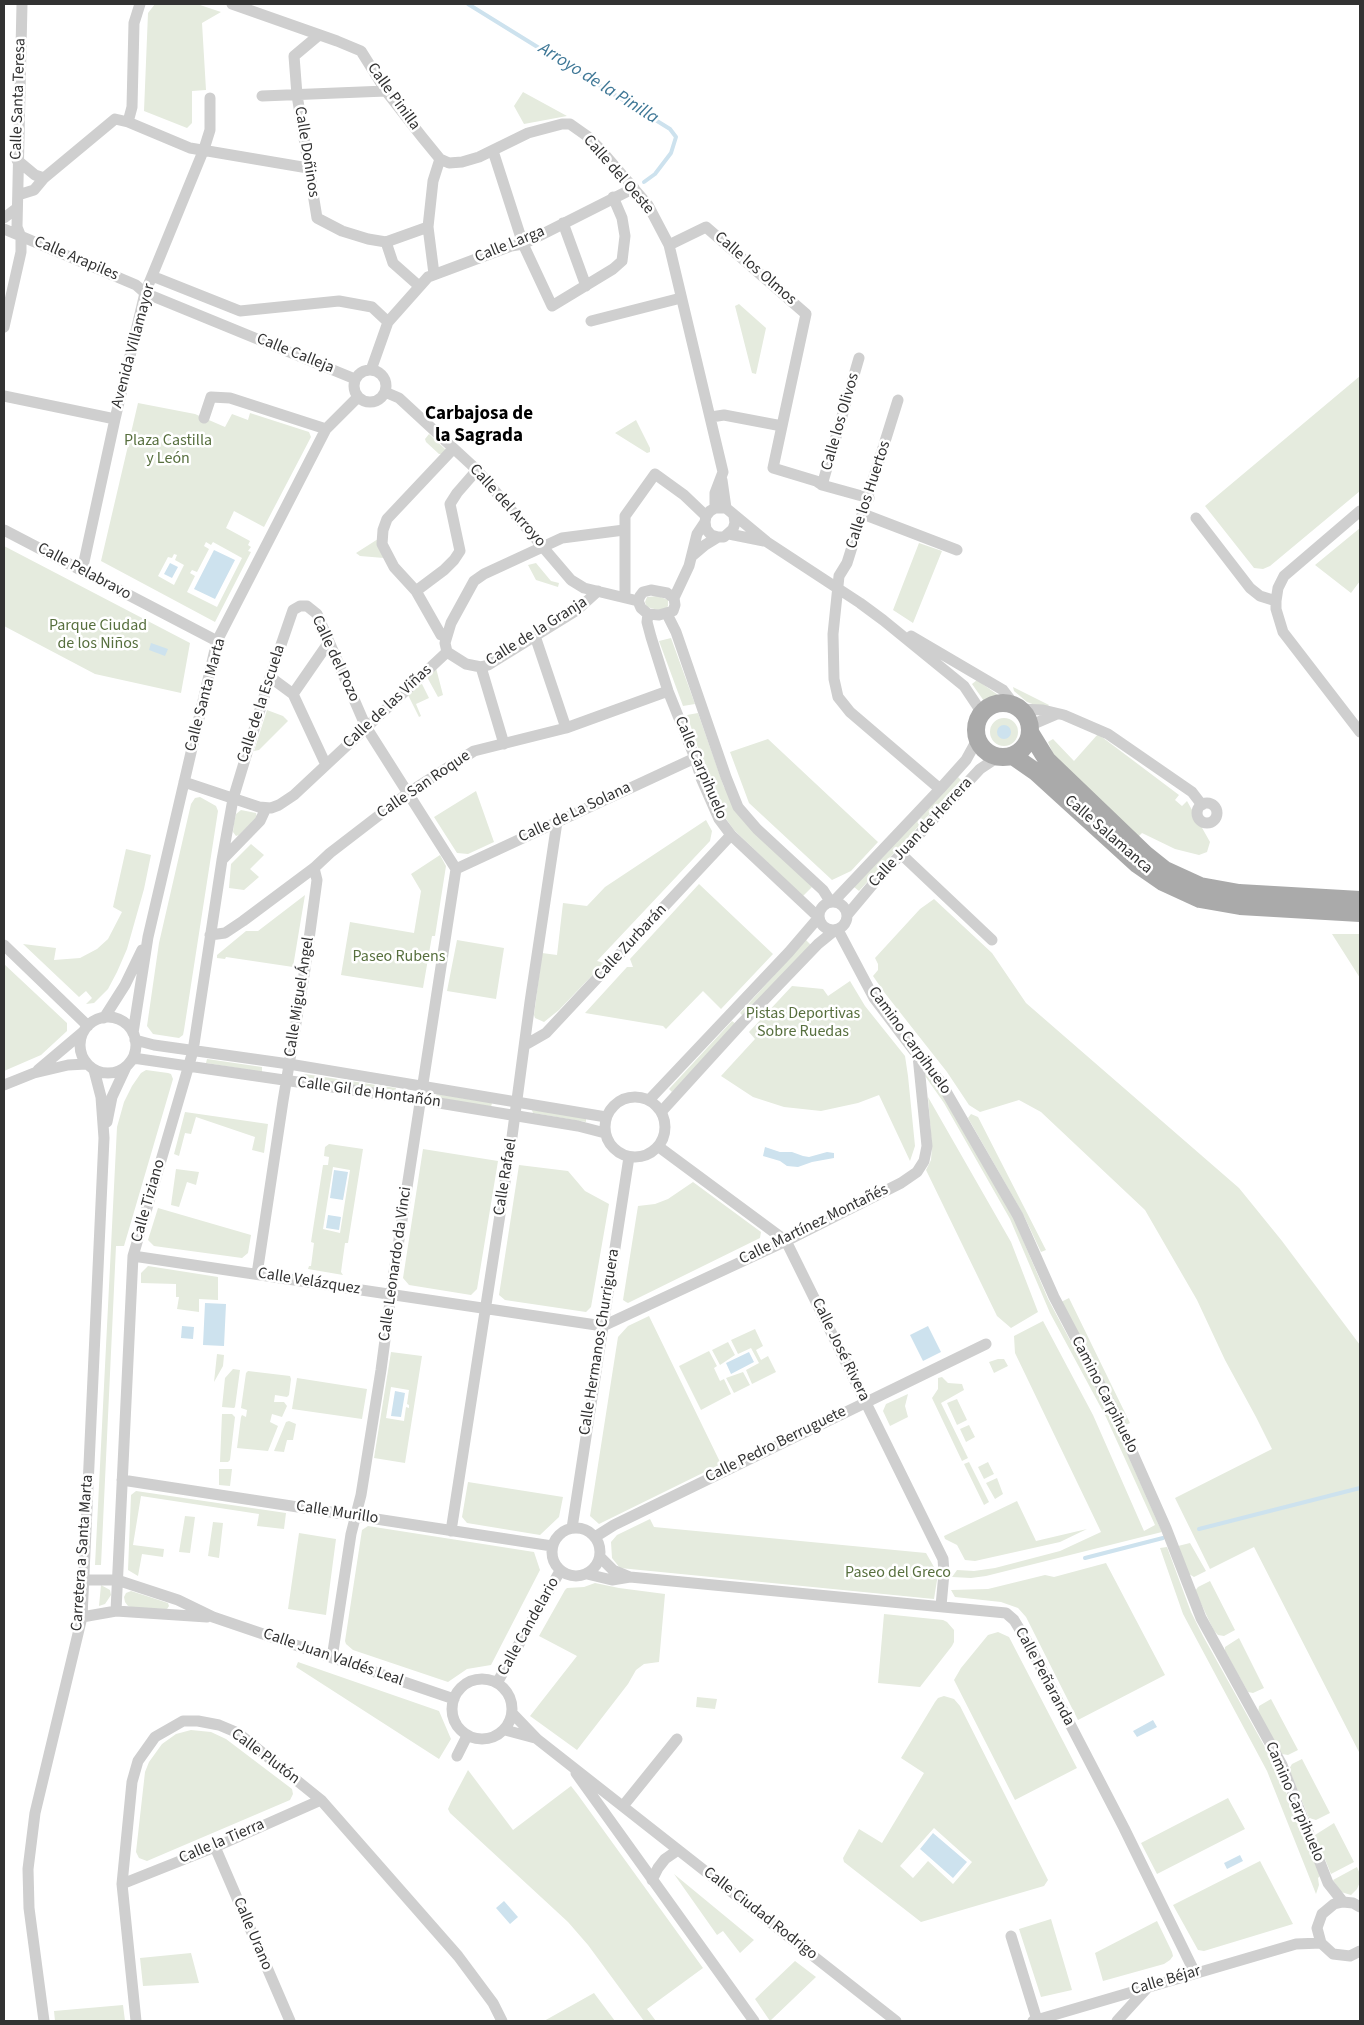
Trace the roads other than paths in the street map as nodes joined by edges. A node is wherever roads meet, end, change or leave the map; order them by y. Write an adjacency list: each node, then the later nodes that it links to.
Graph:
1 (22, 4): 13 (street, Calle Santa Teresa)
2 (140, 4): 9 (street)
3 (232, 4): 4 (street, Calle Pinilla)
4 (319, 35): 5 (street, Calle Pinilla); 6 (street, Calle Doñinos)
5 (386, 91): 6 (street); 12 (street, Calle Pinilla)
6 (297, 95): 7 (street); 14 (street, Calle Doñinos)
7 (262, 96)
8 (210, 98): 10 (street, Avenida Villamayor)
9 (128, 122): 10 (street); 15 (street)
10 (204, 150): 14 (street); 29 (street, Avenida Villamayor)
11 (493, 151): 12 (street, Calle del Oeste); 16 (street, Calle del Oeste); 26 (street)
12 (440, 159): 22 (street)
13 (17, 160): 15 (street); 17 (street, Calle Santa Teresa)
14 (308, 168): 25 (street, Calle Doñinos)
15 (39, 177): 17 (street)
16 (634, 188): 18 (street, Calle Larga); 27 (street, Calle del Oeste)
17 (18, 189): 19 (street, Calle Santa Teresa)
18 (613, 197): 21 (street, Calle Larga); 31 (street)
19 (17, 208): 20 (street); 24 (street, Calle Santa Teresa)
20 (4, 218)
21 (563, 223): 26 (street, Calle Larga); 31 (street)
22 (428, 227): 25 (street); 28 (street)
23 (4, 229): 24 (street, Calle Arapiles)
24 (21, 237): 32 (street, Calle Arapiles); 37 (street, Calle Santa Teresa)
25 (381, 241): 30 (street)
26 (523, 244): 28 (street, Calle Larga); 31 (street)
27 (669, 245): 33 (street, Calle del Oeste); 49 (street, Calle los Olmos)
28 (434, 274): 30 (street, Calle Larga)
29 (152, 276): 32 (street, Avenida Villamayor); 34 (street)
30 (419, 286): 35 (street, Calle Larga)
31 (586, 286)
32 (145, 293): 38 (street, Calle Arapiles); 48 (street, Avenida Villamayor)
33 (682, 298): 36 (street); 46 (street, Calle del Oeste)
34 (240, 311): 35 (street); 38 (street)
35 (392, 318): 40 (street)
36 (590, 321)
37 (4, 327)
38 (234, 330): 41 (street, Calle Calleja)
39 (859, 358): 53 (street, Calle los Olivos)
40 (371, 370): 41 (street); 42 (street)
41 (356, 379): 44 (street)
42 (385, 392): 44 (street); 51 (street, Calle del Arroyo)
43 (4, 396): 48 (street)
44 (358, 397): 50 (street, Calle Santa Marta)
45 (898, 400): 54 (street, Calle los Huertos)
46 (711, 417): 49 (street); 55 (street, Calle del Oeste)
47 (204, 418): 50 (street)
48 (115, 419): 67 (street, Avenida Villamayor)
49 (782, 426): 53 (street, Calle los Olmos)
50 (326, 429): 81 (street, Calle Santa Marta)
51 (454, 449): 52 (street, Calle del Arroyo); 69 (street)
52 (478, 470): 64 (street, Calle del Arroyo); 69 (street)
53 (822, 485): 54 (street)
54 (869, 498): 57 (street, Calle los Huertos)
55 (725, 511): 59 (street); 62 (street); 63 (street)
56 (1360, 511): 74 (street)
57 (863, 514): 65 (street); 68 (street, Calle los Huertos)
58 (1196, 518): 74 (street)
59 (705, 519): 61 (street); 62 (street); 66 (street)
60 (4, 530): 67 (street, Calle Pelabravo)
61 (624, 530): 64 (street); 71 (street)
62 (724, 536): 63 (street); 66 (street)
63 (767, 542): 68 (street)
64 (543, 546): 70 (street, Calle del Arroyo); 80 (street, Calle de las Viñas)
65 (957, 550)
66 (692, 556): 72 (street)
67 (82, 571): 81 (street, Calle Pelabravo)
68 (838, 588): 78 (street); 101 (street, Calle los Huertos)
69 (416, 591): 80 (street)
70 (598, 591): 71 (street, Calle del Arroyo); 79 (street, Calle de la Granja)
71 (625, 597): 73 (street, Calle del Arroyo)
72 (674, 598): 73 (street); 77 (street)
73 (638, 601): 76 (street)
74 (1276, 601): 94 (street)
75 (293, 610): 82 (street, Calle del Pozo); 85 (street, Calle de la Escuela)
76 (648, 614): 77 (street); 86 (street, Calle Carpihuelo)
77 (667, 614): 113 (street, Calle Carpihuelo)
78 (883, 620): 88 (street); 89 (street)
79 (535, 636): 84 (street, Calle de la Granja); 92 (street)
80 (446, 638): 83 (street, Calle de las Viñas)
81 (217, 641): 100 (street, Calle Santa Marta)
82 (329, 642): 87 (street); 91 (street, Calle del Pozo)
83 (447, 652): 84 (street, Calle de la Granja); 91 (street, Calle de las Viñas)
84 (481, 667): 96 (street)
85 (270, 677): 87 (street); 103 (street, Calle de la Escuela)
86 (668, 691): 92 (street, Calle San Roque); 98 (street, Calle Carpihuelo)
87 (293, 694): 99 (street)
88 (1018, 708): 89 (main road); 90 (street); 93 (main road)
89 (982, 714): 95 (main road)
90 (1058, 714): 93 (street); 104 (street)
91 (366, 727): 99 (street, Calle de las Viñas); 102 (street, Calle del Pozo)
92 (566, 728): 96 (street, Calle San Roque)
93 (1030, 730): 97 (main road); 114 (main road, Calle Salamanca)
94 (1360, 732)
95 (977, 740): 97 (main road); 101 (street, Calle Juan de Herrera)
96 (504, 744): 102 (street, Calle San Roque)
97 (1006, 756): 108 (street, Calle Juan de Herrera); 114 (main road, Calle Salamanca)
98 (695, 758): 106 (street, Calle de La Solana); 107 (street, Calle Carpihuelo)
99 (326, 765): 105 (street, Calle de las Viñas)
100 (184, 782): 103 (street); 121 (street, Calle Santa Marta)
101 (940, 789): 113 (street, Calle Juan de Herrera)
102 (408, 793): 110 (street, Calle San Roque); 111 (street, Calle del Pozo)
103 (233, 799): 105 (street); 109 (street, Calle Tiziano)
104 (1202, 805)
105 (266, 808): 109 (street)
106 (557, 822): 111 (street, Calle de La Solana); 127 (street, Calle Rafael)
107 (731, 835): 118 (street, Calle Carpihuelo); 127 (street, Calle Zurbarán)
108 (901, 854): 117 (street, Calle Juan de Herrera); 122 (street)
109 (222, 860): 120 (street, Calle Tiziano)
110 (314, 868): 120 (street, Calle San Roque); 131 (street, Calle Miguel Ángel)
111 (456, 869): 137 (street, Calle Leonardo da Vinci)
112 (1360, 900): 115 (main road, Calle Salamanca)
113 (832, 901): 117 (street); 118 (street)
114 (1254, 901): 115 (main road, Calle Salamanca)
115 (1326, 904): 116 (main road, Calle Salamanca)
116 (1360, 913)
117 (848, 914): 119 (street)
118 (819, 916): 119 (street); 139 (street)
119 (836, 930): 129 (street, Camino Carpihuelo); 141 (street)
120 (210, 935): 128 (street, Calle Tiziano)
121 (148, 937): 124 (street, Calle Santa Marta); 126 (street, Calle Santa Marta)
122 (992, 940)
123 (4, 945): 125 (street)
124 (104, 1018): 125 (street); 126 (street)
125 (85, 1029): 133 (street); 134 (street)
126 (134, 1037): 128 (street, Calle Gil de Hontañón); 130 (street)
127 (525, 1045): 140 (street, Calle Rafael)
128 (193, 1051): 131 (street, Calle Gil de Hontañón); 132 (street, Calle Tiziano)
129 (918, 1056): 148 (street, Calle Martínez Montañés); 187 (street, Camino Carpihuelo)
130 (130, 1062): 132 (street, Calle Gil de Hontañón); 133 (street); 145 (street, Carretera a Santa Marta)
131 (289, 1064): 135 (street, Calle Miguel Ángel); 137 (street, Calle Gil de Hontañón)
132 (188, 1066): 135 (street, Calle Gil de Hontañón); 149 (street, Calle Tiziano)
133 (90, 1067): 134 (street); 145 (street, Carretera a Santa Marta)
134 (34, 1073): 136 (street)
135 (286, 1081): 138 (street, Calle Gil de Hontañón); 150 (street, Calle Miguel Ángel)
136 (4, 1085)
137 (423, 1086): 138 (street, Calle Leonardo da Vinci); 140 (street, Calle Gil de Hontañón)
138 (421, 1100): 142 (street, Calle Gil de Hontañón); 151 (street, Calle Leonardo da Vinci)
139 (649, 1100): 141 (street); 143 (street)
140 (516, 1102): 142 (street, Calle Rafael); 143 (street, Calle Gil de Hontañón)
141 (662, 1112): 146 (street)
142 (514, 1115): 144 (street, Calle Gil de Hontañón); 152 (street, Calle Rafael)
143 (606, 1117): 144 (street)
144 (605, 1133): 147 (street)
145 (104, 1138): 166 (street, Carretera a Santa Marta)
146 (659, 1147): 147 (street); 148 (street, Calle José Rivera)
147 (629, 1157): 153 (street, Calle Hermanos Churriguera)
148 (786, 1240): 153 (street, Calle Martínez Montañés); 155 (street, Calle José Rivera)
149 (133, 1256): 150 (street, Calle Velázquez); 156 (street, Calle Tiziano)
150 (257, 1274): 151 (street, Calle Velázquez)
151 (391, 1295): 152 (street, Calle Velázquez); 157 (street, Calle Leonardo da Vinci)
152 (486, 1310): 153 (street, Calle Velázquez); 159 (street, Calle Rafael)
153 (603, 1326): 158 (street, Calle Hermanos Churriguera)
154 (986, 1344): 155 (street, Calle Pedro Berruguete)
155 (865, 1402): 160 (street, Calle Pedro Berruguete); 168 (street, Calle José Rivera)
156 (122, 1480): 157 (street, Calle Murillo); 167 (street, Calle Tiziano)
157 (356, 1516): 159 (street, Calle Murillo); 172 (street, Calle Leonardo da Vinci)
158 (572, 1528): 160 (street); 161 (street)
159 (451, 1531): 161 (street, Calle Murillo)
160 (596, 1537): 162 (street)
161 (552, 1546): 163 (street)
162 (600, 1558): 164 (street); 165 (street, Calle Peñaranda)
163 (560, 1571): 164 (street); 173 (street, Calle Candelario)
164 (587, 1574): 165 (street, Calle Peñaranda)
165 (630, 1577): 168 (street, Calle Peñaranda)
166 (84, 1580): 167 (street, Calle Juan Valdés Leal); 171 (street, Carretera a Santa Marta)
167 (117, 1580): 169 (street, Calle Tiziano); 170 (street, Calle Juan Valdés Leal)
168 (941, 1606): 197 (street, Calle Peñaranda)
169 (116, 1611): 170 (street, Calle Juan Valdés Leal); 171 (street, Calle Juan Valdés Leal)
170 (213, 1617): 172 (street, Calle Juan Valdés Leal)
171 (82, 1618): 200 (street, Carretera a Santa Marta)
172 (332, 1658): 174 (street, Calle Juan Valdés Leal)
173 (497, 1683): 174 (street); 175 (street)
174 (454, 1699): 177 (street)
175 (513, 1714): 176 (street); 178 (street, Calle Ciudad Rodrigo)
176 (505, 1730): 177 (street); 178 (street, Calle Ciudad Rodrigo)
177 (467, 1736): 180 (street)
178 (537, 1739): 181 (street, Calle Ciudad Rodrigo)
179 (677, 1739): 183 (street)
180 (457, 1756)
181 (571, 1765): 183 (street, Calle Ciudad Rodrigo); 186 (street)
182 (321, 1800): 184 (street, Calle la Tierra); 188 (street, Calle Plutón); 203 (street, Calle Plutón)
183 (623, 1806): 185 (street, Calle Ciudad Rodrigo)
184 (214, 1847): 188 (street, Calle la Tierra); 202 (street, Calle Urano)
185 (678, 1850): 186 (street); 205 (street, Calle Ciudad Rodrigo)
186 (652, 1880): 204 (street)
187 (1328, 1883): 189 (street, Camino Carpihuelo); 191 (street, Camino Carpihuelo)
188 (122, 1884): 201 (street, Calle Plutón)
189 (1343, 1902): 190 (street); 191 (street)
190 (1360, 1907)
191 (1327, 1908): 192 (street)
192 (1317, 1928): 194 (street, Calle Béjar); 195 (street)
193 (1011, 1936): 206 (street, Calle Béjar)
194 (1296, 1944): 195 (street, Calle Béjar); 197 (street, Calle Béjar)
195 (1321, 1944): 196 (street)
196 (1360, 1951)
197 (1195, 1973): 198 (street, Calle Béjar)
198 (1148, 1986): 199 (street, Calle Béjar); 208 (street)
199 (1058, 2014): 206 (street, Calle Béjar); 207 (street)
200 (44, 2021)
201 (136, 2021)
202 (290, 2021)
203 (502, 2021)
204 (754, 2021)
205 (896, 2021)
206 (1035, 2021)
207 (1070, 2021)
208 (1117, 2021)

